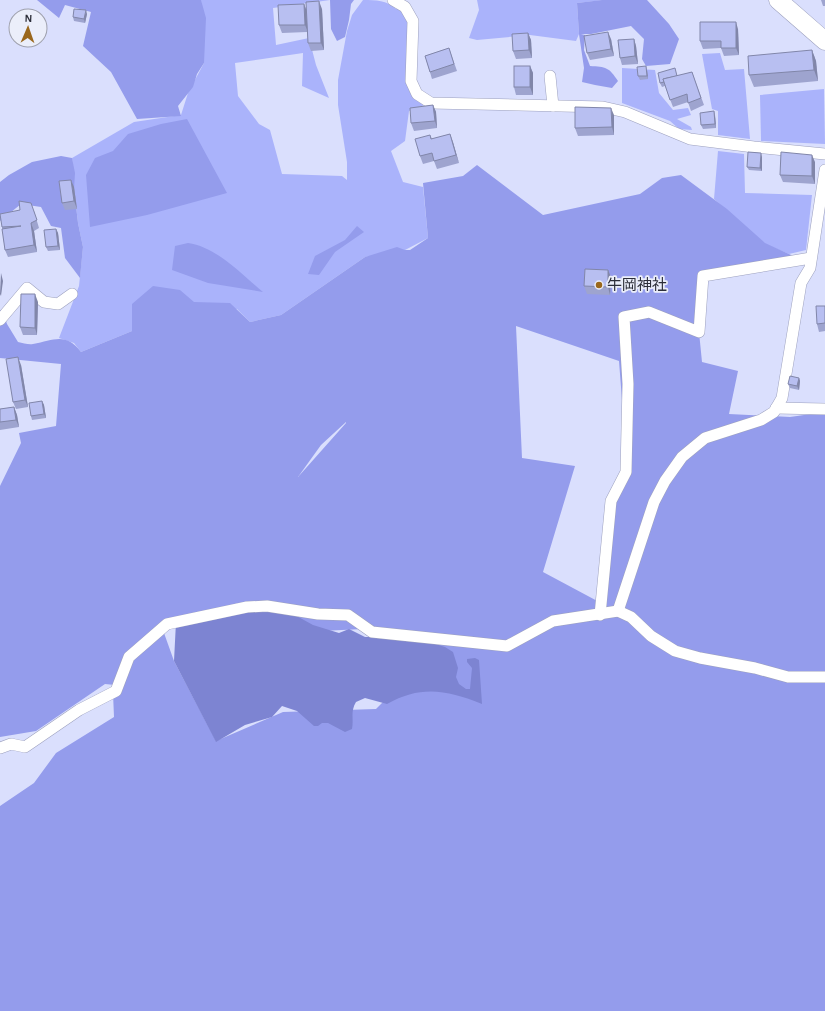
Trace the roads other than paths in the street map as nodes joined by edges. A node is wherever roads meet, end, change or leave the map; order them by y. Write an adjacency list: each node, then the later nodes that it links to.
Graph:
1 (393, 0): 5 (street)
2 (778, 0): 3 (main road)
3 (825, 41)
4 (550, 76): 5 (street)
5 (553, 106): 6 (street)
6 (825, 154)
7 (825, 170): 8 (street)
8 (811, 258): 11 (street); 14 (street)
9 (72, 294): 10 (street)
10 (0, 320)
11 (776, 408): 12 (street); 13 (street)
12 (825, 409)
13 (618, 611): 14 (street); 15 (street)
14 (600, 614): 16 (street)
15 (825, 677)
16 (0, 748)

